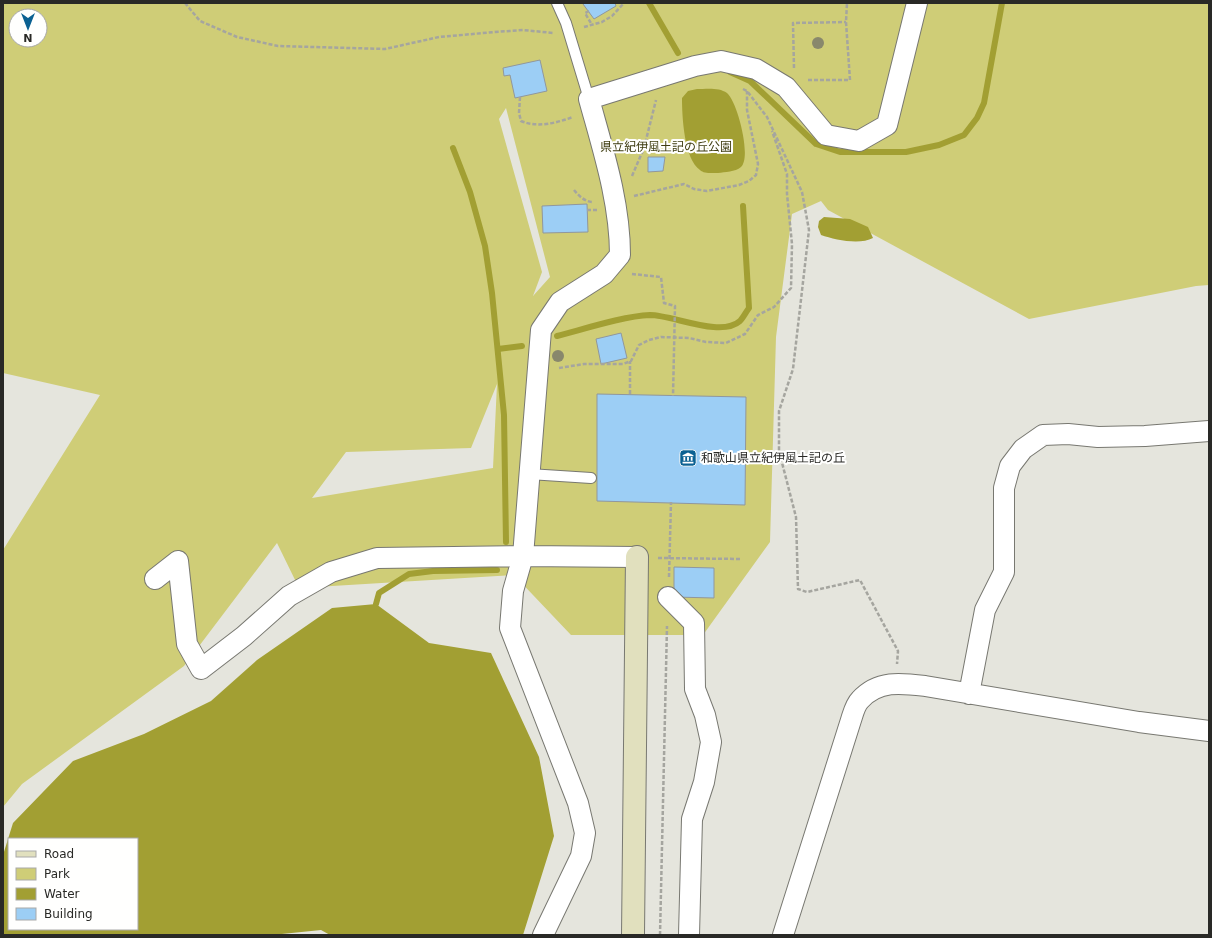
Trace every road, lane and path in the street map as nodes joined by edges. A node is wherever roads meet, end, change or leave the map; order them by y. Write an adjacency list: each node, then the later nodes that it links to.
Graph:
1 (185, 3): 9 (path)
2 (557, 3): 9 (lane)
3 (624, 3): 8 (path)
4 (847, 3): 7 (path)
5 (917, 3): 11 (street)
6 (588, 11): 8 (path)
7 (846, 22): 10 (path); 12 (path)
8 (592, 25): 9 (path)
9 (569, 34): 16 (lane)
10 (794, 73)
11 (665, 76): 16 (street); 19 (path)
12 (801, 80)
13 (741, 88): 14 (path)
14 (747, 91): 17 (path); 19 (path)
15 (520, 97): 16 (path)
16 (591, 104): 19 (street)
17 (767, 117): 21 (path); 36 (path)
18 (574, 190): 19 (path)
19 (619, 199): 20 (street)
20 (604, 274): 21 (path); 23 (street)
21 (674, 337): 22 (path); 25 (path)
22 (631, 361): 23 (path); 24 (path)
23 (537, 379): 27 (street)
24 (630, 394)
25 (673, 396)
26 (1209, 430): 37 (street)
27 (529, 474): 28 (lane); 30 (street)
28 (591, 478)
29 (671, 502): 32 (path)
30 (523, 556): 31 (street); 34 (street); 39 (street)
31 (637, 557): 32 (path); 40 (street)
32 (670, 558): 33 (path); 35 (path)
33 (741, 560)
34 (155, 579)
35 (668, 597): 41 (path); 42 (street)
36 (896, 683): 37 (street); 43 (street)
37 (969, 694): 38 (street)
38 (1209, 731)
39 (543, 935)
40 (633, 935)
41 (660, 935)
42 (689, 935)
43 (784, 935)

